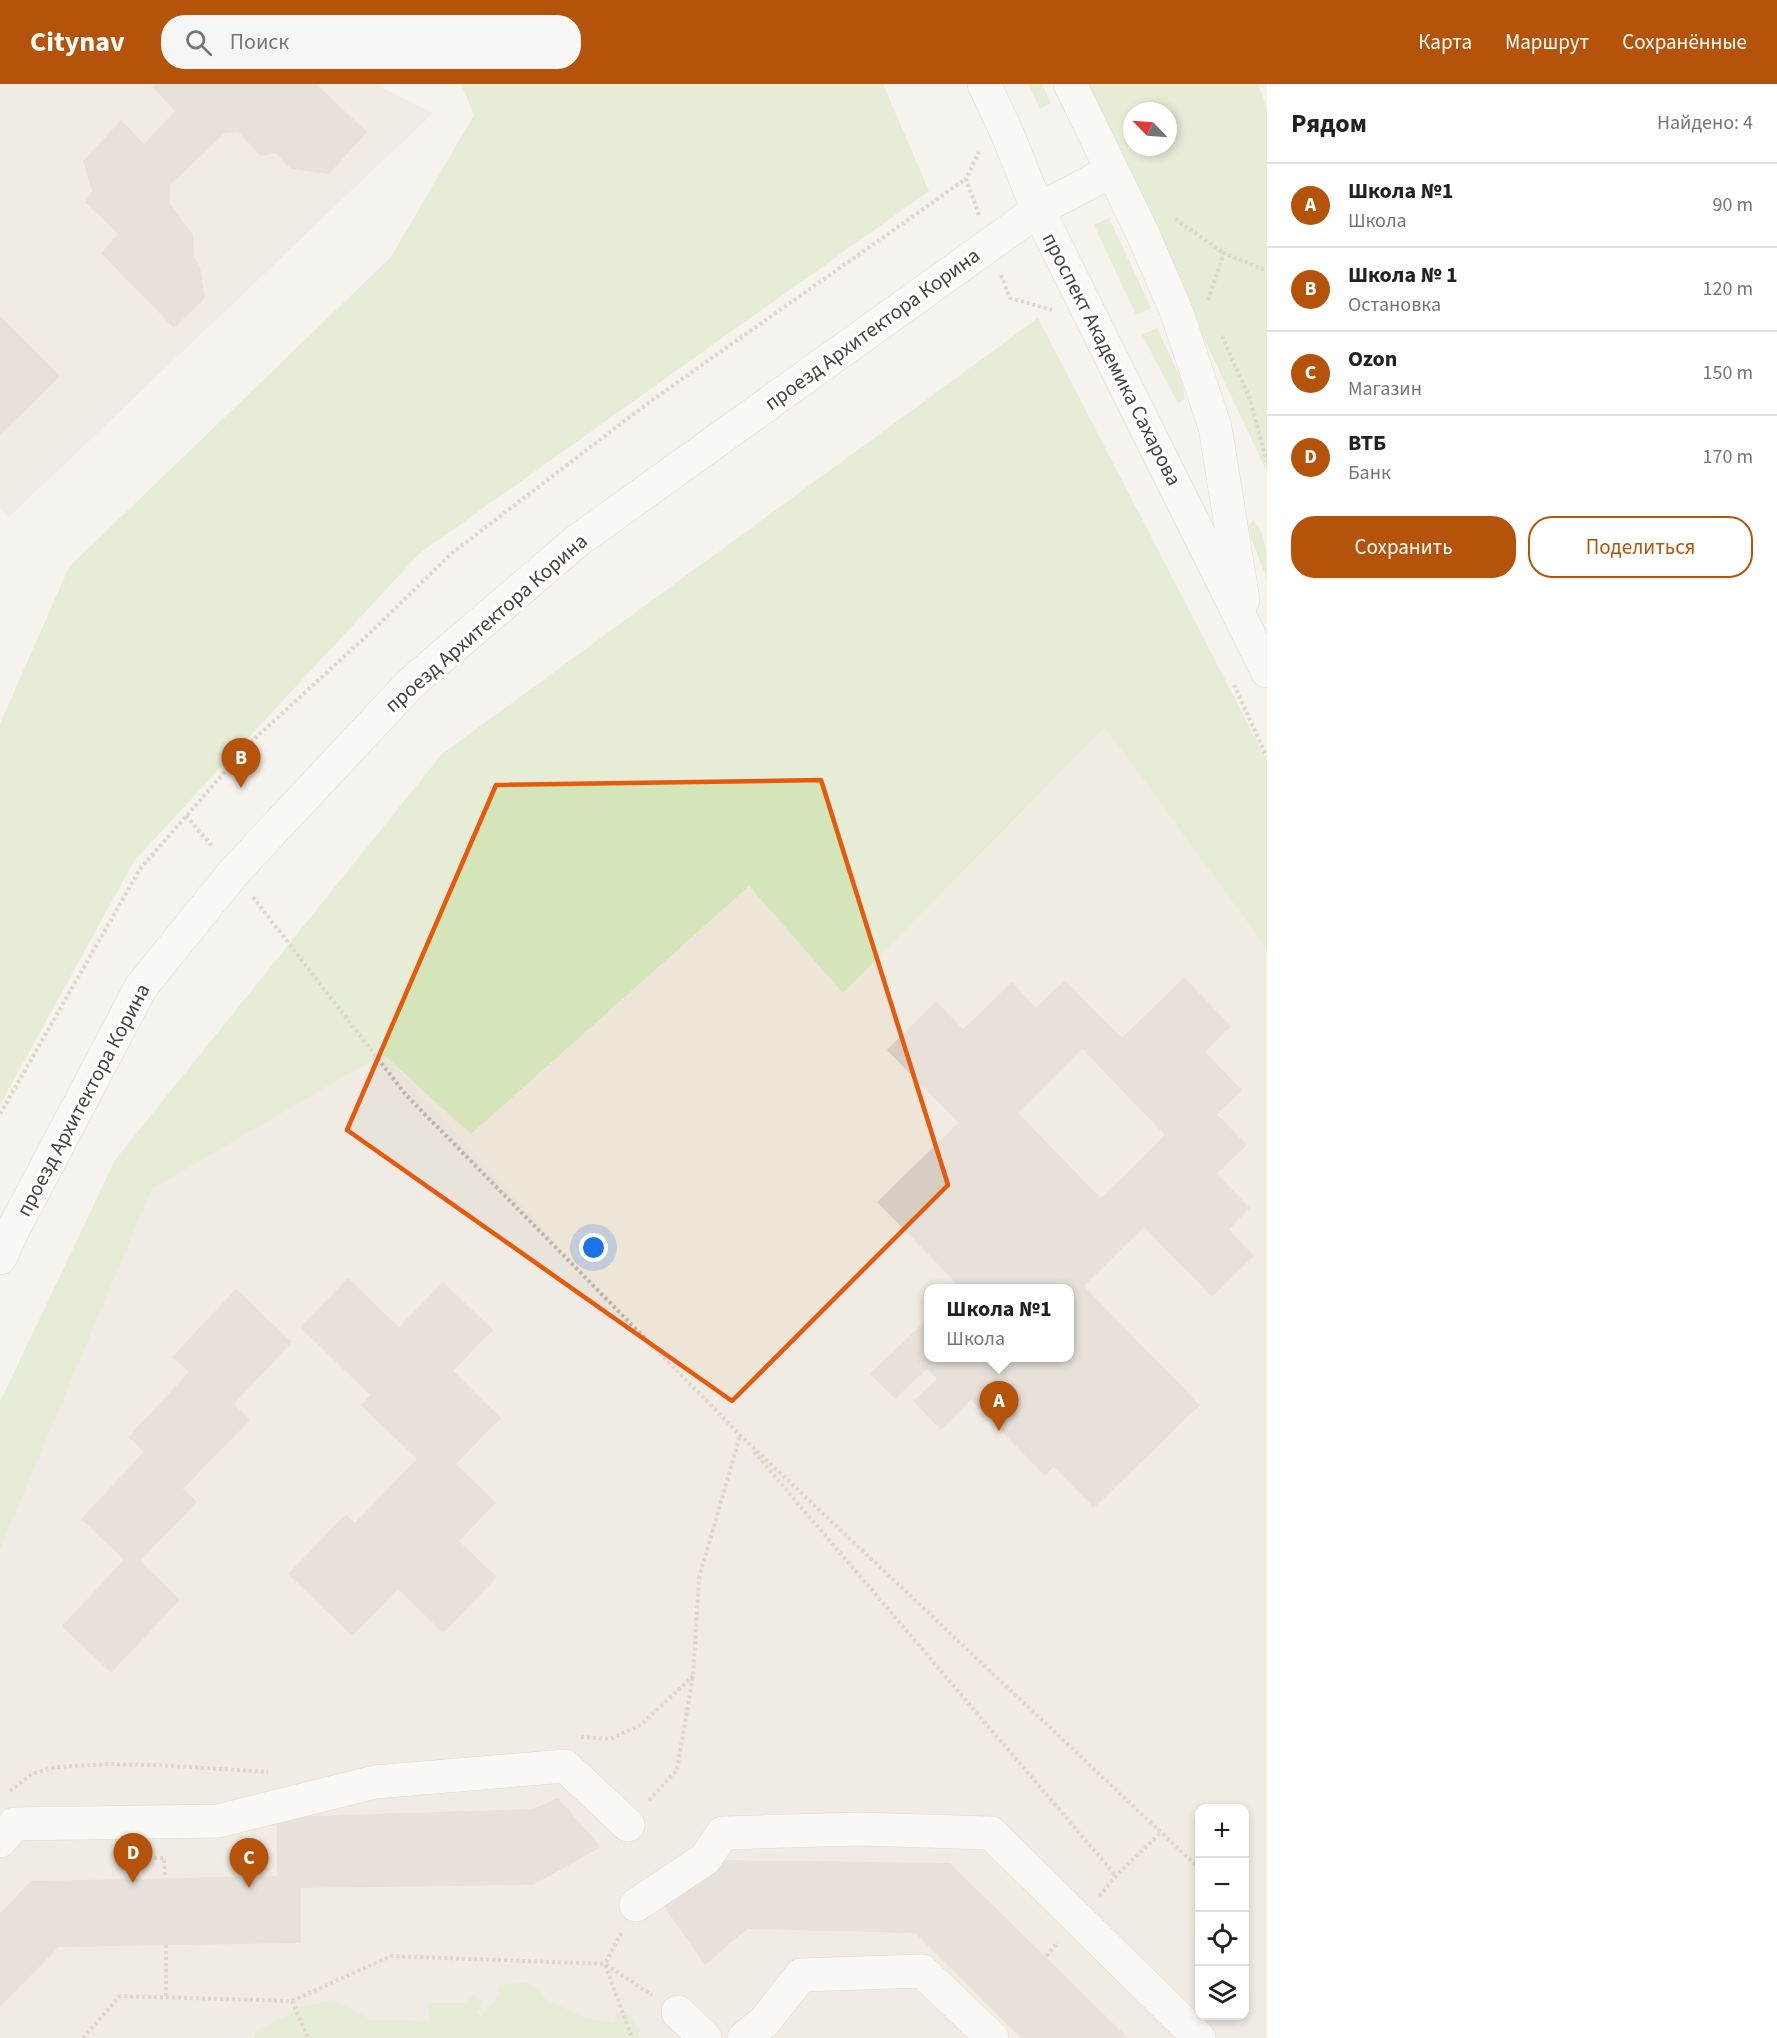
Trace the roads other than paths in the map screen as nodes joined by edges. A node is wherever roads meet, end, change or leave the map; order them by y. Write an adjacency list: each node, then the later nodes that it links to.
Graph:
1 (984, 84): 4 (street, проспект Академика Сахарова)
2 (1070, 84): 3 (street, проспект Академика Сахарова)
3 (1111, 171): 4 (street, проезд Архитектора Корина); 5 (street, проспект Академика Сахарова)
4 (1038, 210): 5 (street, проспект Академика Сахарова); 7 (street, проезд Архитектора Корина)
5 (1248, 631): 6 (street, проспект Академика Сахарова)
6 (1267, 671)
7 (0, 1258)
8 (628, 1825): 9 (street)
9 (0, 1841)
10 (636, 1905): 15 (street)
11 (678, 2012): 12 (street)
12 (705, 2038)
13 (744, 2038): 14 (street)
14 (992, 2038)
15 (1198, 2038)

